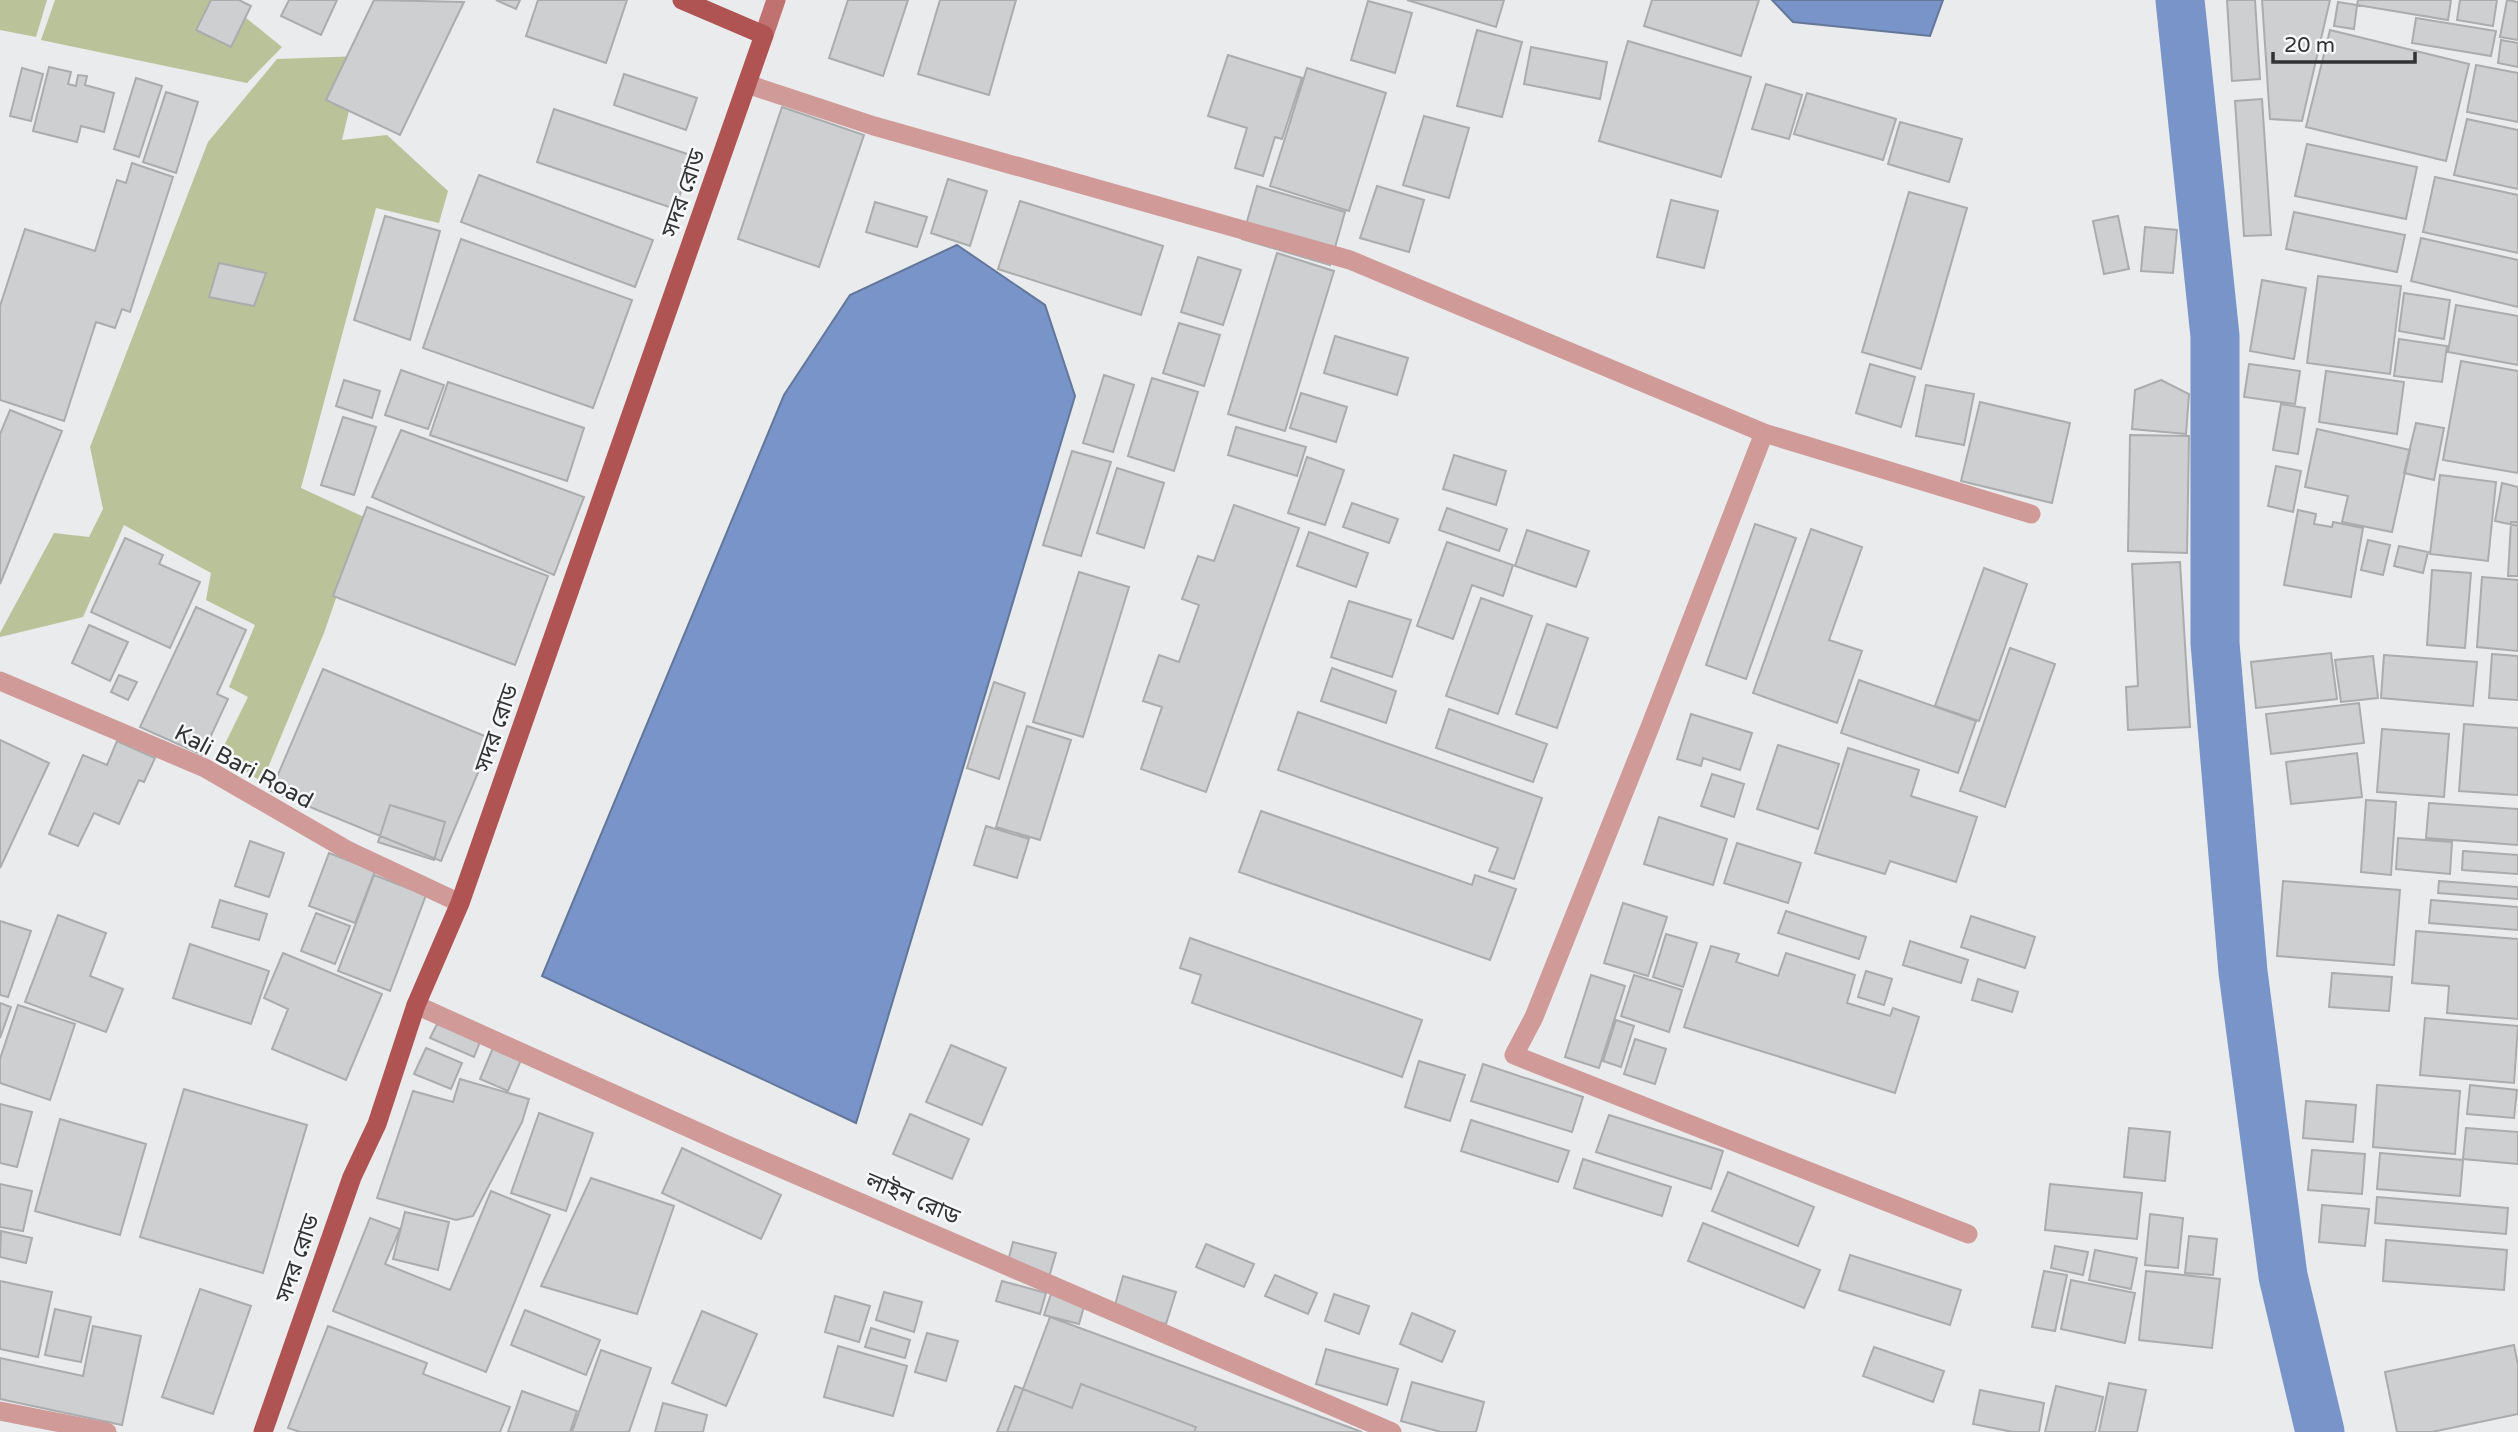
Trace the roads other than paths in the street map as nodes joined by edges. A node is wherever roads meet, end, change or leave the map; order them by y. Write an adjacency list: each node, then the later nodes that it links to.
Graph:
1 (682, 0): 3 (main road)
2 (776, 0): 3 (main road)
3 (764, 35): 4 (main road, সদর রোড)
4 (747, 84): 5 (street); 8 (main road, সদর রোড)
5 (1764, 433): 6 (street); 10 (street)
6 (2031, 514)
7 (0, 681): 8 (street, Kali Bari Road)
8 (460, 903): 9 (main road, সদর রোড)
9 (416, 1005): 13 (main road, সদর রোড); 14 (street, লাইন রোড)
10 (1968, 1234)
11 (0, 1411): 12 (street)
12 (107, 1432)
13 (263, 1432)
14 (1392, 1432)

